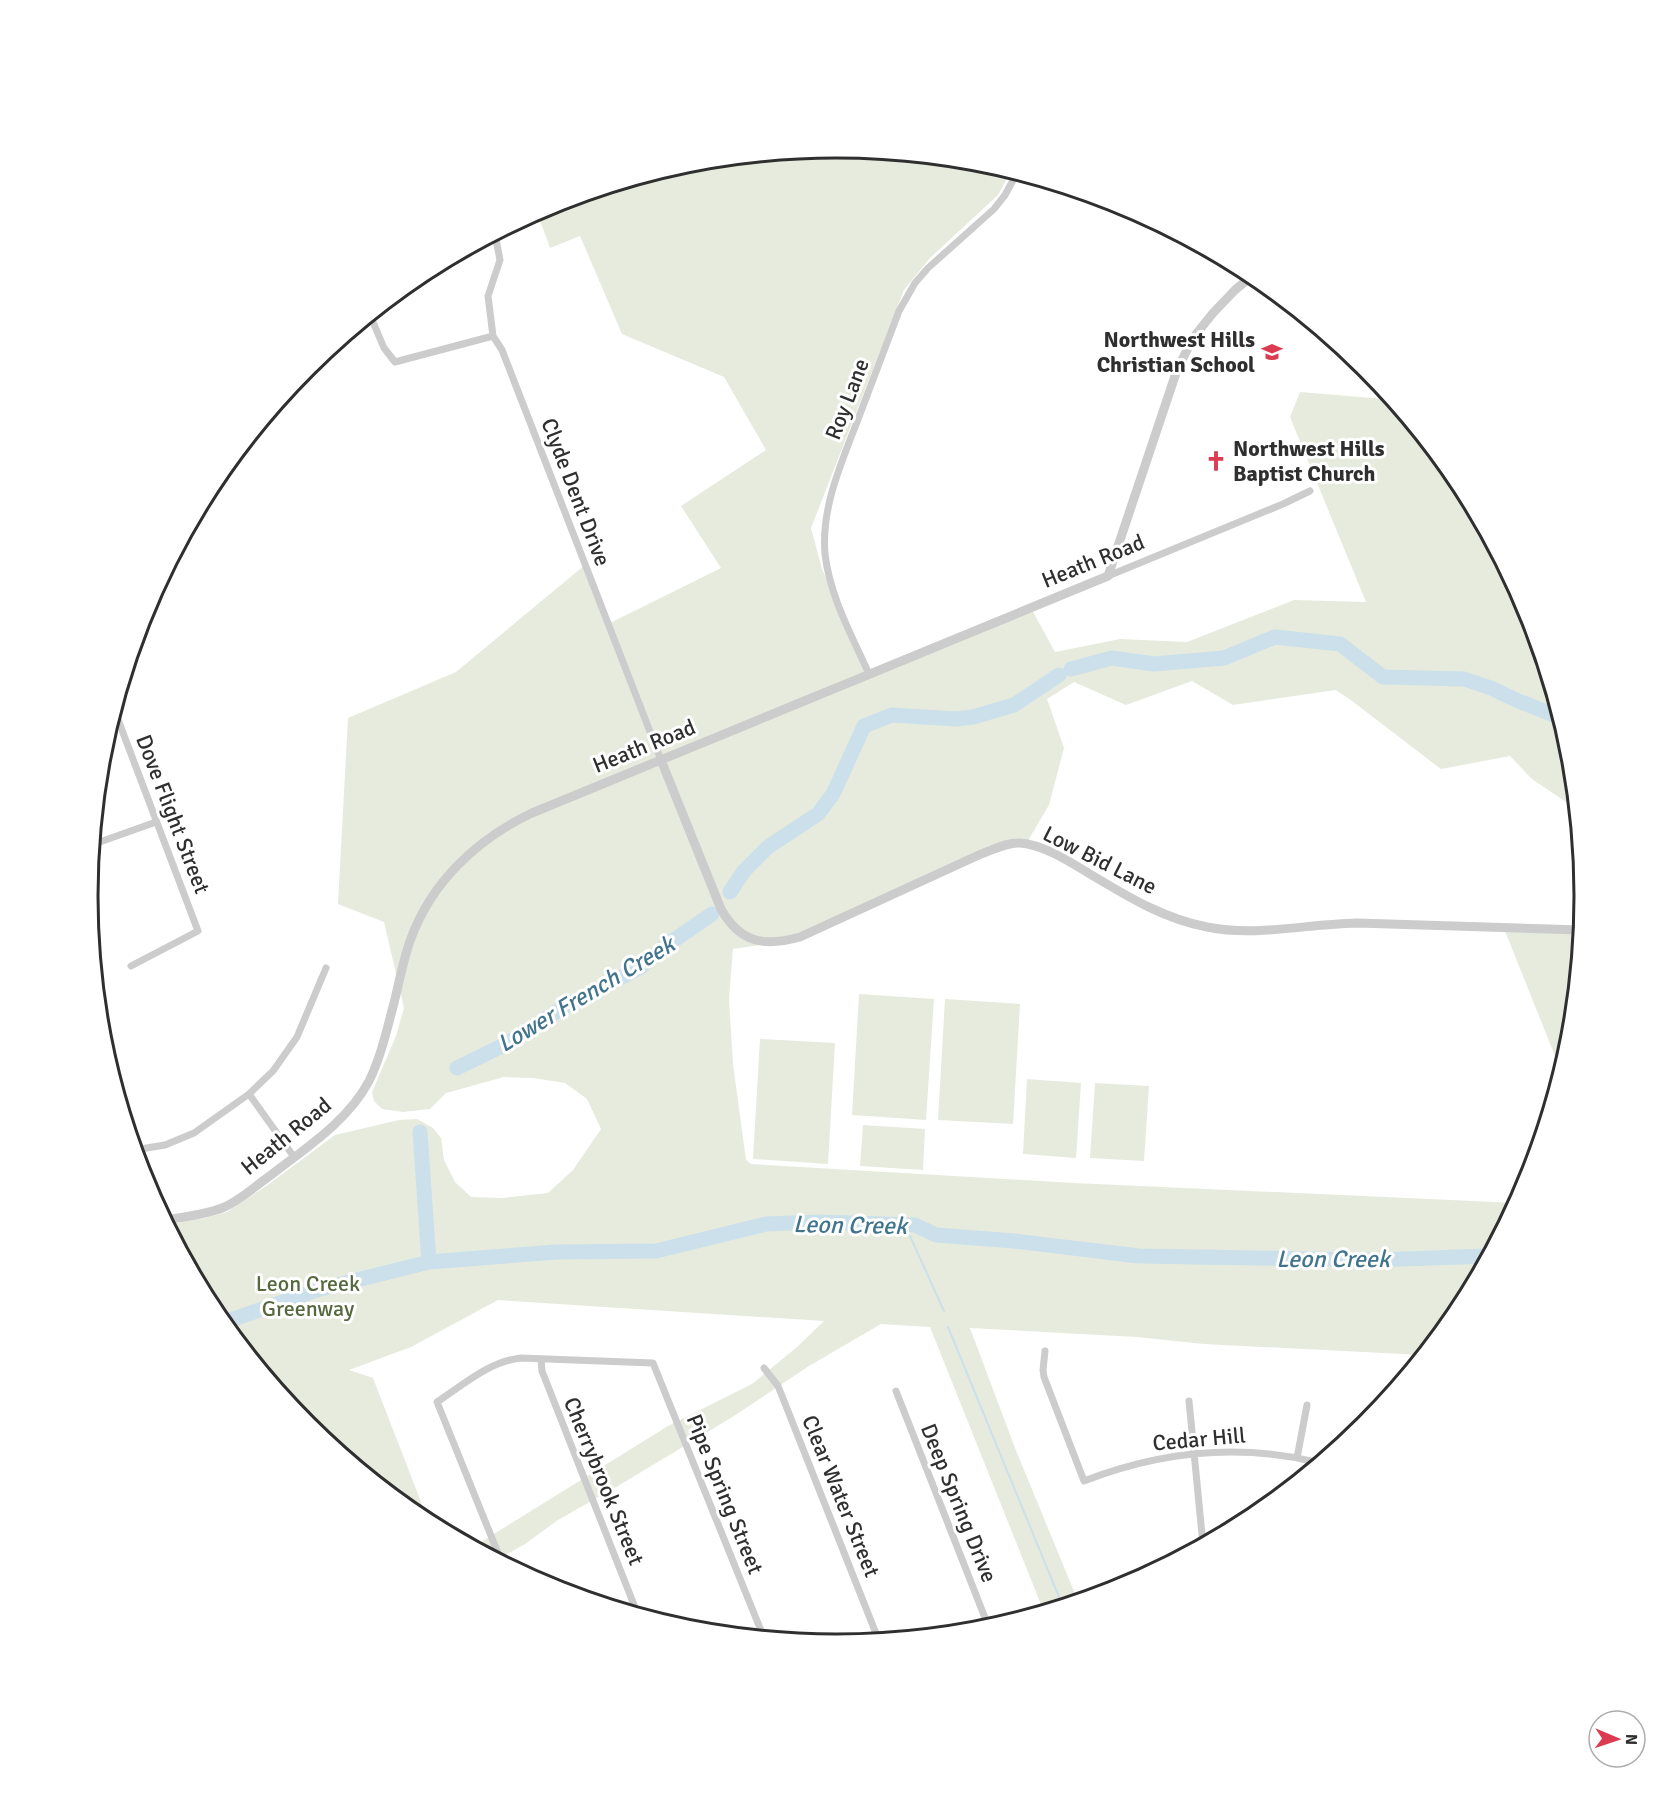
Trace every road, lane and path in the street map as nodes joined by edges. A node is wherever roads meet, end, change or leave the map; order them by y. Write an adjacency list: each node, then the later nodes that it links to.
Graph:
1 (1013, 181): 8 (street, Roy Lane)
2 (496, 242): 5 (street, Clyde Dent Drive)
3 (1245, 282): 7 (street)
4 (373, 322): 5 (street)
5 (493, 336): 10 (street, Clyde Dent Drive)
6 (1310, 491): 7 (street, Heath Road)
7 (1108, 576): 8 (street, Heath Road)
8 (869, 674): 10 (street, Heath Road)
9 (119, 722): 11 (street, Dove Flight Street)
10 (661, 760): 13 (street, Low Bid Lane); 18 (street, Heath Road)
11 (156, 822): 12 (street); 14 (street, Dove Flight Street)
12 (100, 842)
13 (1573, 930)
14 (131, 966)
15 (326, 968): 16 (street)
16 (249, 1094): 17 (street); 18 (street)
17 (143, 1149)
18 (294, 1157): 19 (street, Heath Road)
19 (172, 1219)
20 (1045, 1351): 26 (street, Cedar Hill)
21 (541, 1359): 30 (street); 31 (street, Cherrybrook Street); 33 (street, Pipe Spring Street)
22 (764, 1368): 34 (street, Clear Water Street)
23 (896, 1391): 32 (street, Deep Spring Drive)
24 (1189, 1401): 26 (street)
25 (1306, 1405): 27 (street)
26 (1194, 1454): 27 (street, Cedar Hill); 29 (street)
27 (1297, 1458): 28 (street, Cedar Hill)
28 (1310, 1461)
29 (1202, 1537)
30 (498, 1552)
31 (635, 1606)
32 (985, 1619)
33 (761, 1630)
34 (876, 1633)

